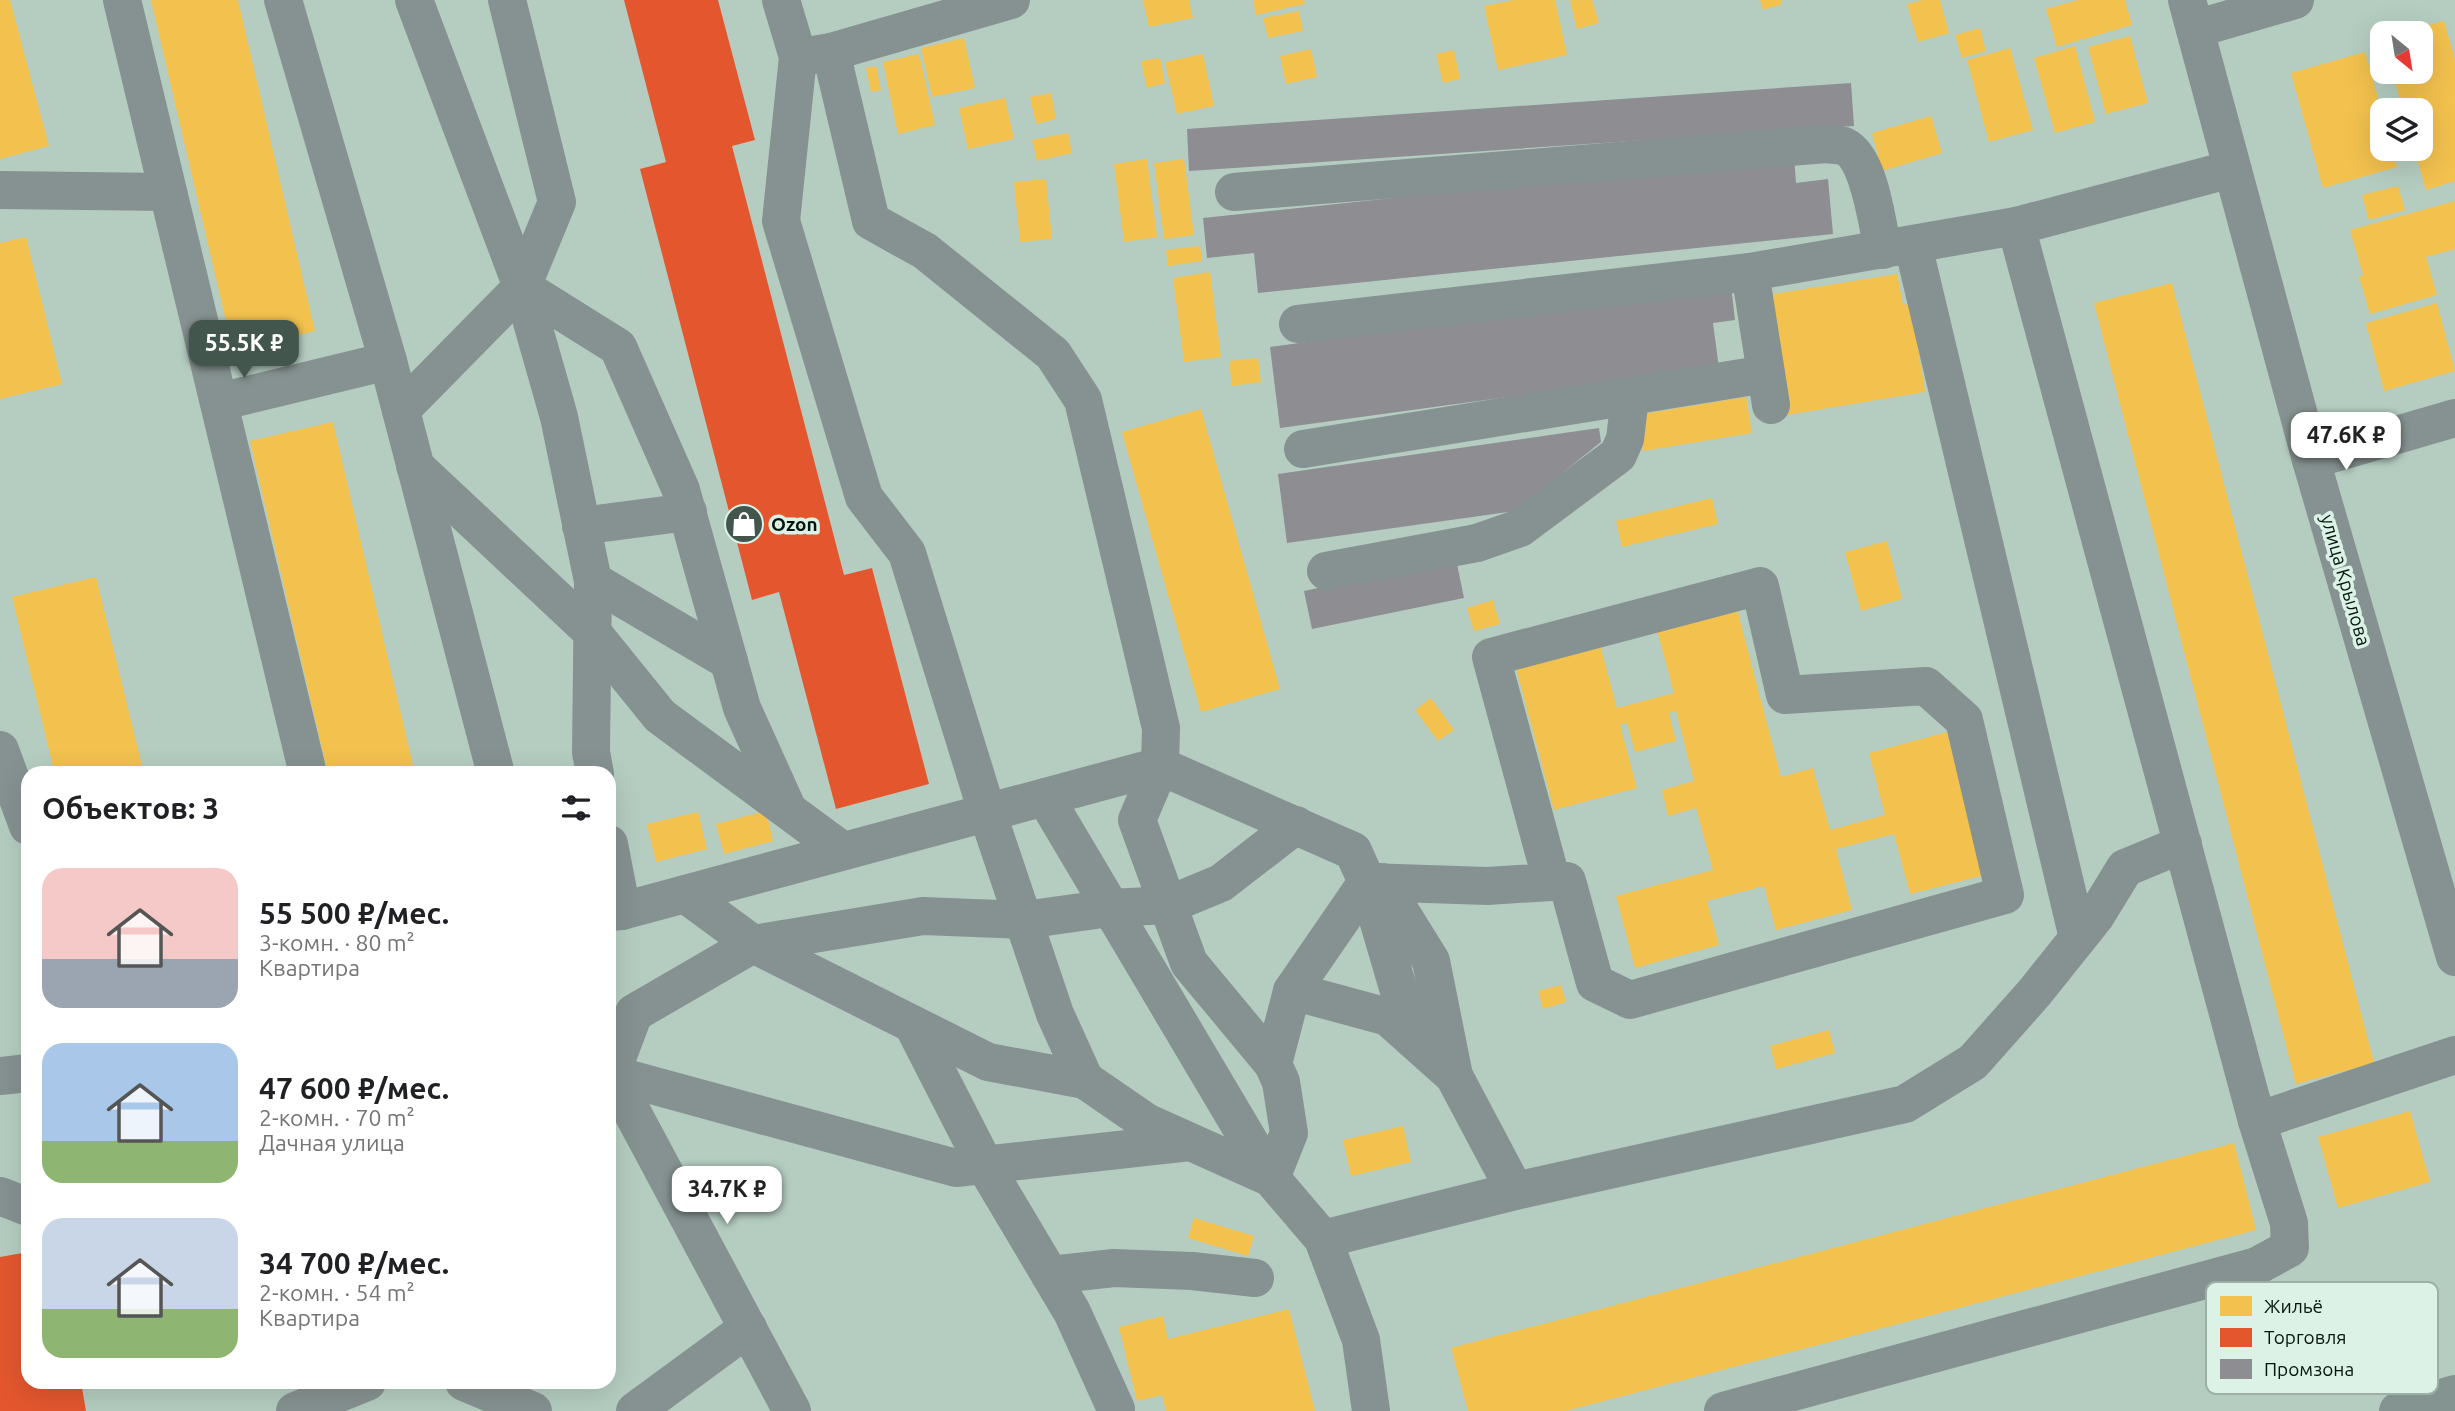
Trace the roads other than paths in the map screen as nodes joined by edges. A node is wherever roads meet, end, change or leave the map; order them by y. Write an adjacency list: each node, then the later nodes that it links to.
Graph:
1 (122, 0): 12 (street)
2 (283, 0): 19 (street)
3 (414, 0): 17 (street)
4 (507, 0): 17 (street)
5 (781, 0): 9 (street)
6 (1011, 0): 9 (street)
7 (2295, 0): 8 (street)
8 (2191, 15): 10 (street, улица Крылова)
9 (814, 55): 39 (street); 43 (street)
10 (2232, 169): 14 (street); 25 (street, улица Крылова)
11 (0, 190): 12 (street)
12 (168, 192): 21 (street)
13 (1234, 192): 15 (street)
14 (2016, 226): 15 (street); 45 (street)
15 (1898, 247): 16 (street); 33 (street)
16 (1750, 272): 18 (street); 20 (street)
17 (522, 288): 22 (street); 27 (street); 28 (street)
18 (1298, 324)
19 (388, 361): 21 (street); 22 (street)
20 (1630, 397): 24 (street); 29 (street)
21 (219, 402): 36 (street)
22 (401, 410): 26 (street)
23 (2455, 418): 25 (street)
24 (1303, 449)
25 (2311, 460): 56 (street, улица Крылова)
26 (415, 466): 31 (street); 37 (street)
27 (688, 512): 28 (street); 32 (street)
28 (581, 526): 30 (street)
29 (1326, 571)
30 (593, 581): 31 (street); 32 (street)
31 (592, 632): 38 (street); 42 (street)
32 (729, 661): 42 (street)
33 (2023, 705): 34 (street); 54 (street)
34 (1964, 720): 48 (street); 48 (street)
35 (0, 750): 41 (street)
36 (306, 766)
37 (494, 766)
38 (594, 766)
39 (1160, 766): 40 (street); 44 (street); 50 (street)
40 (1045, 797): 43 (street); 51 (street)
41 (21, 807)
42 (788, 810): 46 (street)
43 (987, 812): 46 (street); 53 (street)
44 (1296, 825): 47 (street); 50 (street)
45 (2183, 844): 54 (street); 69 (street)
46 (843, 851): 49 (street)
47 (1375, 882): 48 (street); 57 (street); 59 (street); 66 (street)
48 (1552, 882)
49 (685, 894): 52 (street); 55 (street)
50 (1168, 905): 51 (street); 62 (street)
51 (1110, 908): 53 (street); 72 (street)
52 (616, 911)
53 (1024, 920): 55 (street); 67 (street)
54 (2078, 938): 73 (street)
55 (753, 944): 58 (street); 61 (street)
56 (2455, 957)
57 (1292, 991): 59 (street); 62 (street)
58 (914, 1025): 67 (street); 71 (street)
59 (1413, 1039): 66 (street)
60 (2455, 1055): 69 (street)
61 (616, 1059)
62 (1273, 1064): 72 (street)
63 (21, 1074): 64 (street)
64 (0, 1076)
65 (616, 1076): 71 (street)
66 (1454, 1076): 73 (street)
67 (1085, 1080): 70 (street)
68 (616, 1085): 79 (street)
69 (2258, 1121): 91 (street)
70 (1190, 1142): 71 (street); 72 (street)
71 (984, 1164): 77 (street)
72 (1271, 1178): 76 (street)
73 (1515, 1191): 76 (street)
74 (0, 1196): 75 (street)
75 (21, 1204)
76 (1323, 1239): 90 (street)
77 (1050, 1275): 78 (street); 84 (street)
78 (1255, 1278)
79 (748, 1328): 88 (street); 89 (street)
80 (350, 1389): 85 (street)
81 (481, 1389): 86 (street)
82 (538, 1389): 87 (street)
83 (2455, 1394): 92 (main road)
84 (1116, 1409)
85 (295, 1411)
86 (533, 1411)
87 (540, 1411)
88 (635, 1411)
89 (792, 1411)
90 (1371, 1411)
91 (1723, 1411)
92 (2398, 1411)

